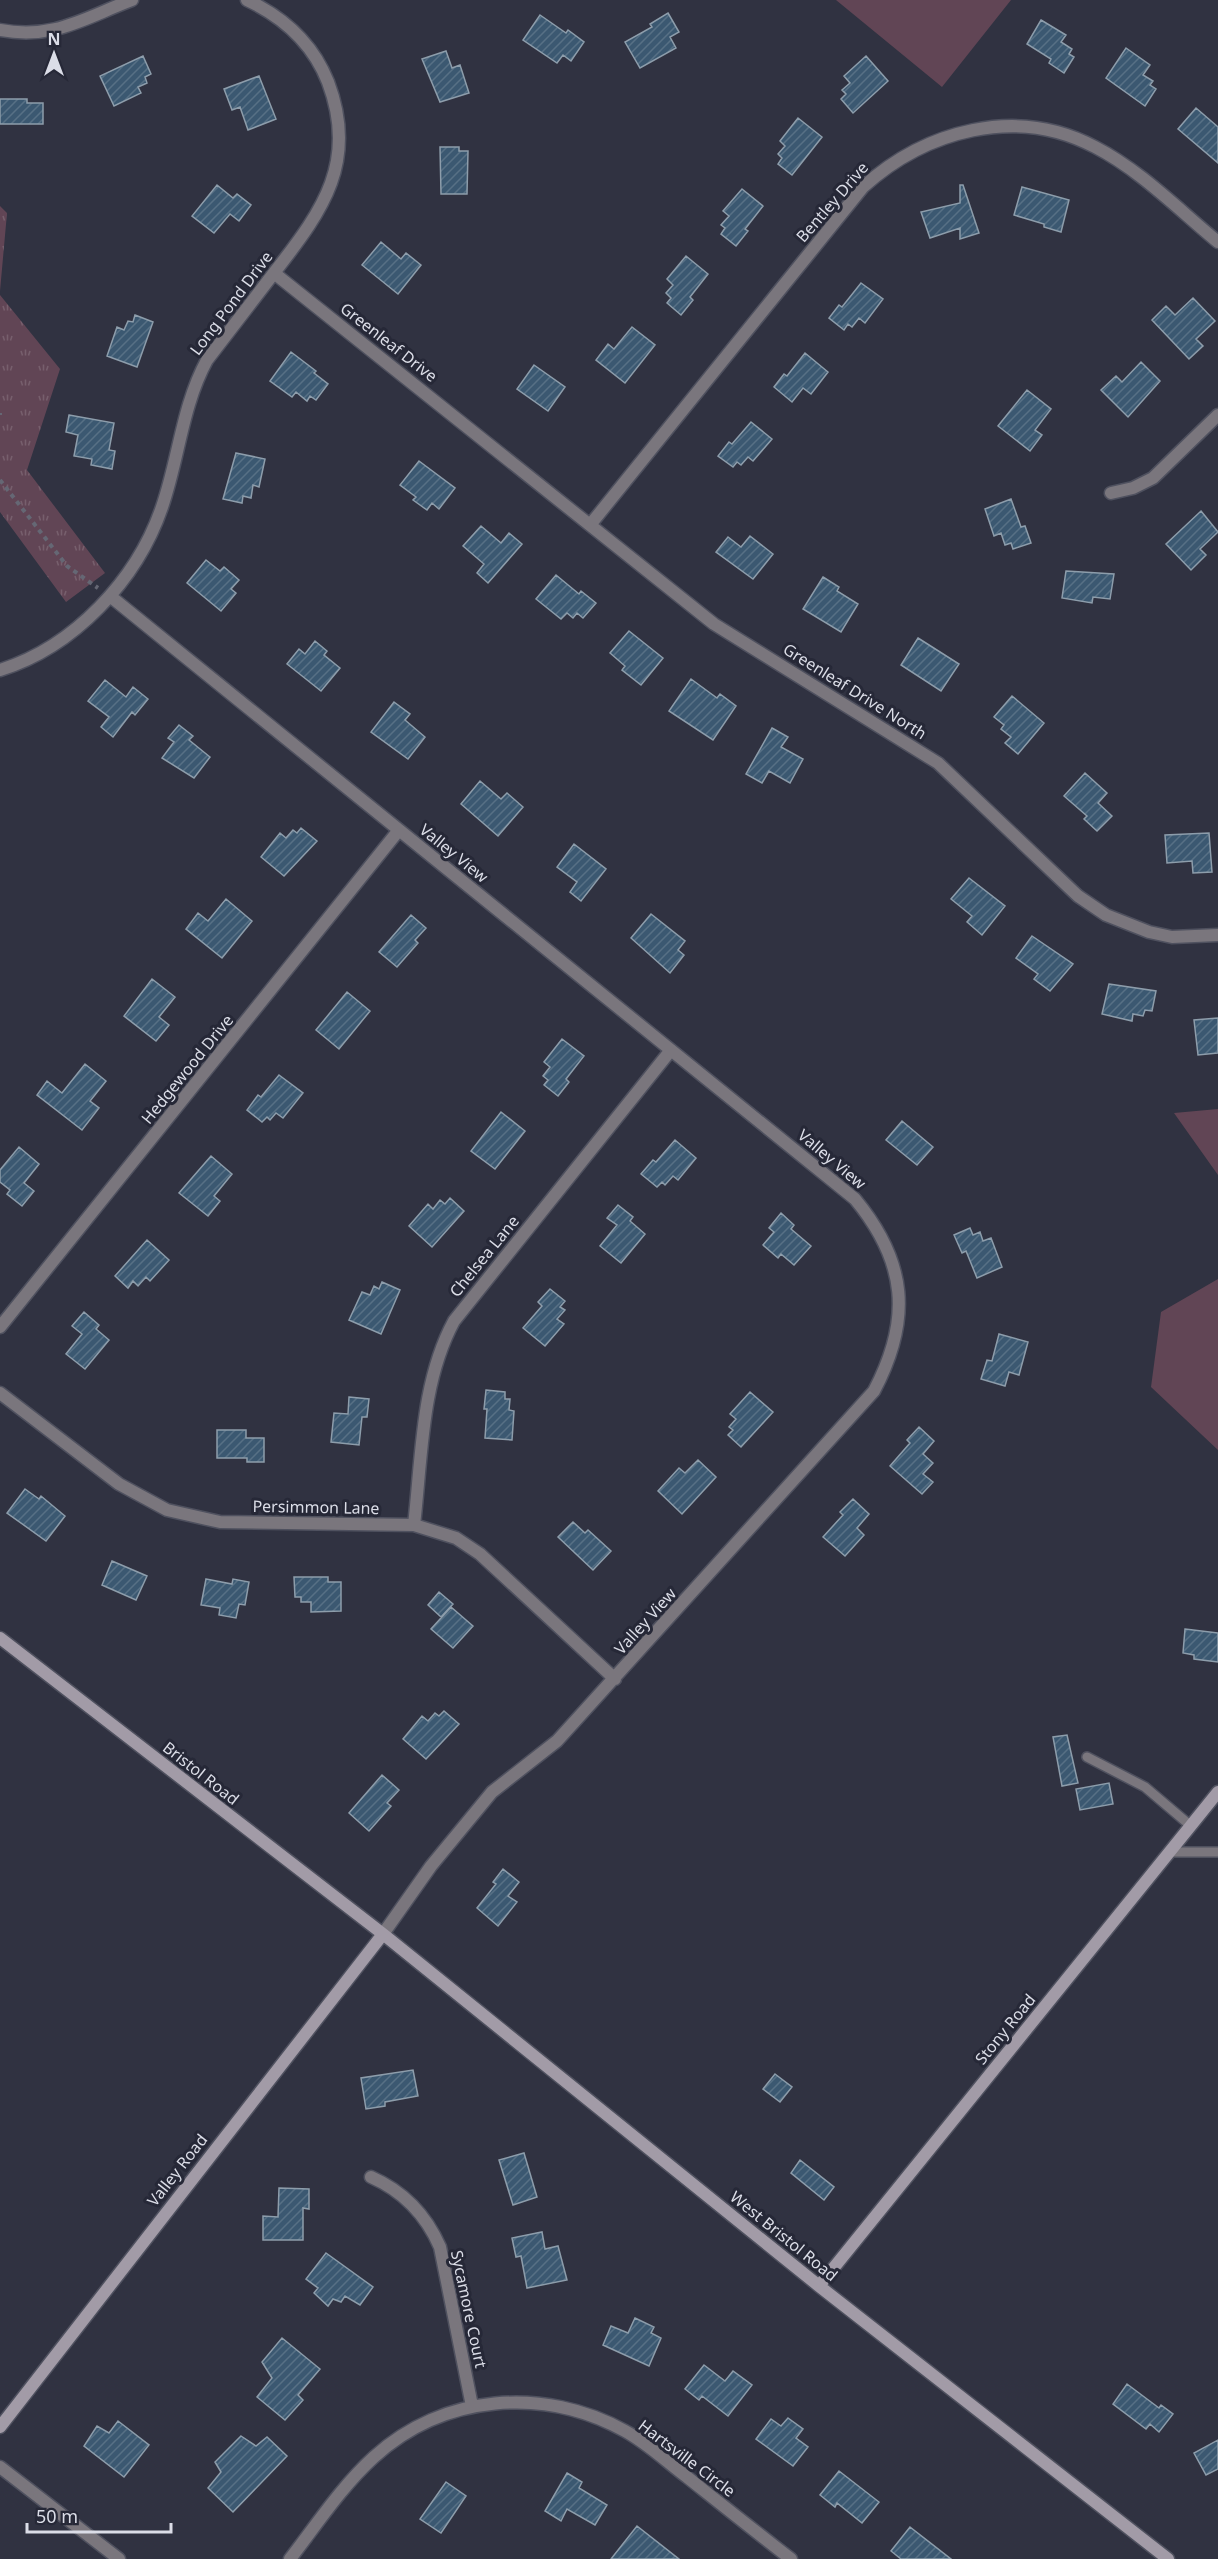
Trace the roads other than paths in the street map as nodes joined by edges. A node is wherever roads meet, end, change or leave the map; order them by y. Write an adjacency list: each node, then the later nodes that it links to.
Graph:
1 (132, 0): 3 (street)
2 (247, 0): 5 (street, Long Pond Drive)
3 (0, 30)
4 (1218, 242): 9 (street, Bentley Drive)
5 (274, 273): 7 (street, Greenleaf Drive); 10 (street, Long Pond Drive)
6 (1218, 415): 8 (street)
7 (483, 438): 9 (street, Greenleaf Drive North)
8 (1111, 493)
9 (590, 525): 13 (street, Greenleaf Drive North)
10 (110, 596): 11 (street, Long Pond Drive); 12 (street, Valley View)
11 (0, 670)
12 (399, 830): 14 (street, Valley View); 15 (street, Hedgewood Drive)
13 (1218, 935)
14 (671, 1050): 17 (street, Chelsea Lane); 19 (street, Valley View)
15 (0, 1327)
16 (0, 1393): 17 (street, Persimmon Lane)
17 (414, 1525): 19 (street, Persimmon Lane)
18 (0, 1638): 25 (main road, Bristol Road)
19 (615, 1679): 25 (street, Valley View)
20 (1087, 1757): 22 (lane)
21 (1218, 1792): 22 (main road, Stony Road)
22 (1191, 1826): 23 (main road, Stony Road)
23 (1170, 1852): 24 (lane); 27 (main road, Stony Road)
24 (1218, 1852)
25 (382, 1934): 27 (main road, West Bristol Road); 29 (main road, Valley Road)
26 (371, 2177): 28 (street, Sycamore Court)
27 (819, 2286): 34 (main road, West Bristol Road)
28 (472, 2406): 32 (street, Hartsville Circle); 33 (street, Hartsville Circle)
29 (0, 2427)
30 (0, 2467): 31 (street)
31 (119, 2559)
32 (291, 2559)
33 (791, 2559)
34 (1168, 2559)

